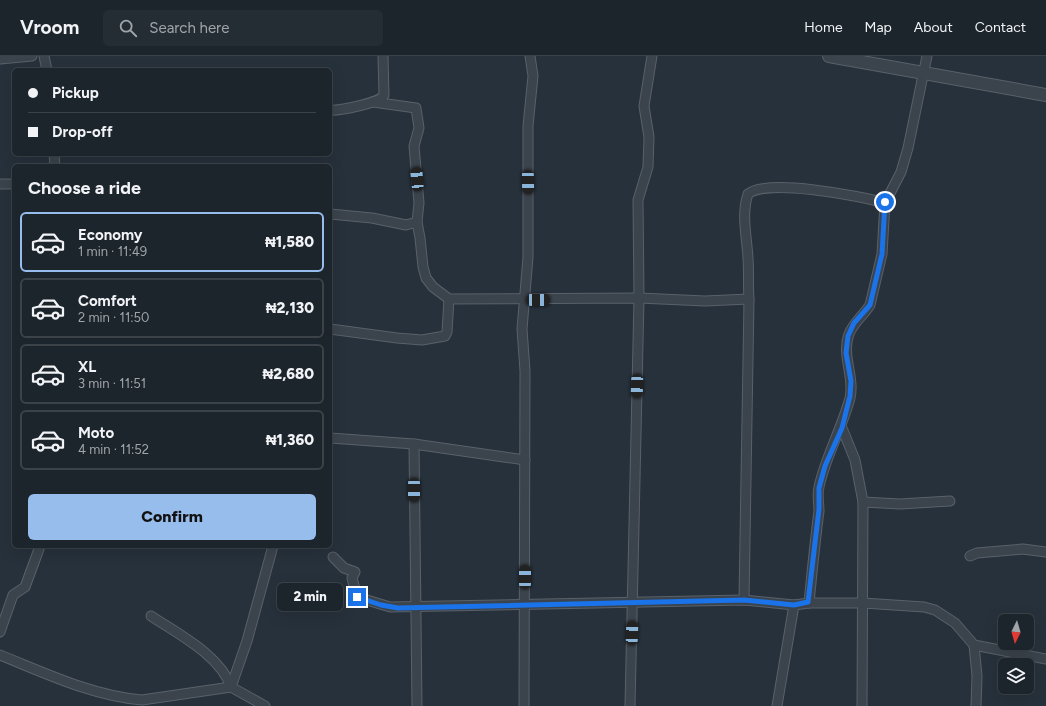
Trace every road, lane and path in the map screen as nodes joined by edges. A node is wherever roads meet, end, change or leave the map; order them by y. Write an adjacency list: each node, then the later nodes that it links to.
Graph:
1 (32, 56): 8 (street)
2 (44, 56): 9 (street)
3 (383, 56): 12 (street)
4 (530, 56): 22 (street)
5 (652, 56): 19 (street)
6 (829, 56): 10 (street)
7 (927, 56): 10 (street)
8 (0, 59)
9 (47, 68)
10 (924, 72): 11 (street); 16 (street)
11 (1046, 95)
12 (373, 102): 13 (street); 18 (street)
13 (332, 110)
14 (0, 184): 15 (street)
15 (12, 184)
16 (885, 202): 21 (street); 24 (street)
17 (332, 214): 18 (street)
18 (417, 222): 20 (street)
19 (639, 298): 21 (street); 22 (street); 38 (street)
20 (449, 299): 22 (street); 23 (street)
21 (749, 299): 35 (street)
22 (525, 300): 27 (street)
23 (332, 328)
24 (842, 428): 29 (street); 36 (street)
25 (332, 438): 26 (street)
26 (414, 444): 27 (street); 41 (street)
27 (525, 460): 40 (street)
28 (950, 501): 29 (street)
29 (863, 502): 37 (street)
30 (39, 548): 43 (street)
31 (272, 548): 47 (street)
32 (1046, 552): 33 (street)
33 (970, 556)
34 (333, 557): 41 (street)
35 (744, 600): 38 (street); 39 (street)
36 (808, 602): 37 (street); 39 (street)
37 (863, 603): 44 (street); 54 (street)
38 (632, 604): 40 (street); 52 (street)
39 (794, 605): 53 (street)
40 (525, 606): 41 (street); 51 (street)
41 (416, 607): 50 (street)
42 (151, 616): 47 (street)
43 (0, 632)
44 (974, 645): 46 (street); 55 (street)
45 (0, 655): 48 (street)
46 (1046, 659)
47 (231, 687): 48 (street); 49 (street)
48 (141, 703)
49 (265, 706)
50 (417, 706)
51 (524, 706)
52 (630, 706)
53 (777, 706)
54 (862, 706)
55 (976, 706)

